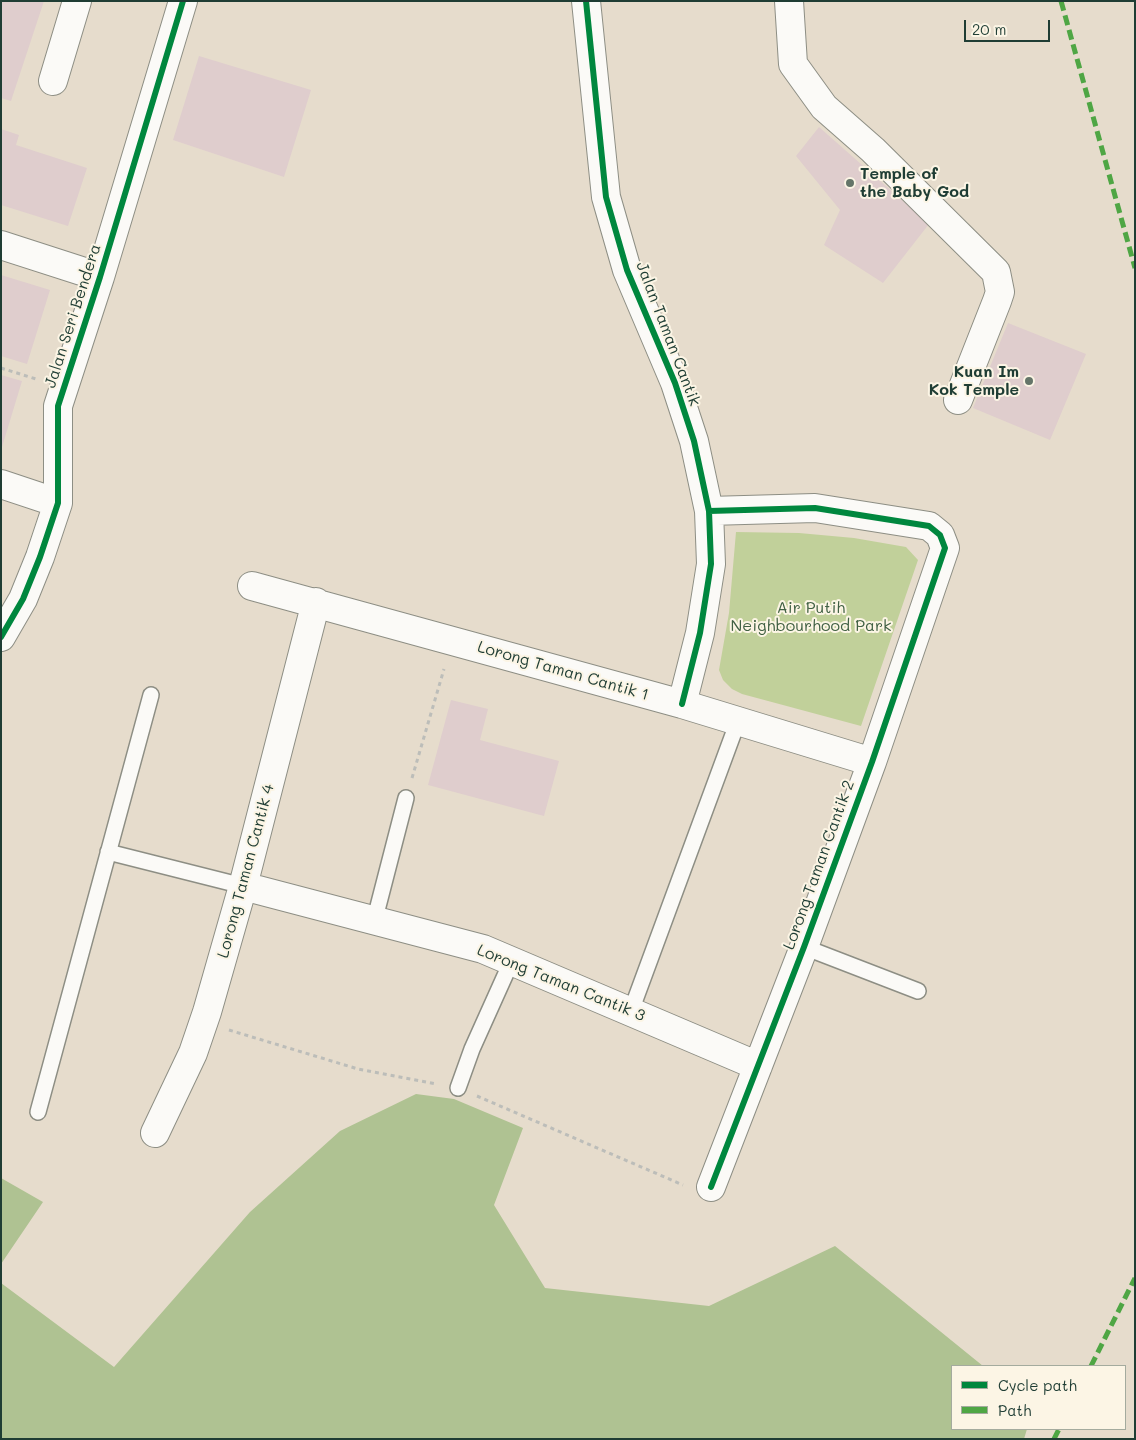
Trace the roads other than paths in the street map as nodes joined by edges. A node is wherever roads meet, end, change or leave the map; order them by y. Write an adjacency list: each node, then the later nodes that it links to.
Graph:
1 (77, 1): 5 (street)
2 (183, 1): 7 (street, Jalan Seri Bendera)
3 (586, 1): 11 (street, Jalan Taman Cantik)
4 (789, 1): 8 (street)
5 (53, 81)
6 (1, 245): 7 (street)
7 (100, 277): 10 (street, Jalan Seri Bendera)
8 (958, 400)
9 (1, 484): 10 (street)
10 (58, 503): 14 (street, Jalan Seri Bendera)
11 (709, 511): 16 (street, Jalan Taman Cantik); 18 (street, Lorong Taman Cantik 2)
12 (252, 586): 13 (street, Lorong Taman Cantik 1)
13 (316, 602): 16 (street, Lorong Taman Cantik 1); 21 (street, Lorong Taman Cantik 4)
14 (1, 637)
15 (151, 695): 20 (lane)
16 (682, 704): 17 (street, Lorong Taman Cantik 1)
17 (738, 721): 18 (street, Lorong Taman Cantik 1); 26 (lane)
18 (872, 762): 23 (street, Lorong Taman Cantik 2)
19 (406, 798): 22 (lane)
20 (108, 852): 21 (lane); 29 (lane)
21 (243, 886): 22 (street, Lorong Taman Cantik 3); 30 (street, Lorong Taman Cantik 4)
22 (374, 922): 24 (street, Lorong Taman Cantik 3)
23 (804, 947): 25 (lane); 27 (street, Lorong Taman Cantik 2)
24 (512, 960): 26 (street, Lorong Taman Cantik 3); 28 (lane)
25 (918, 991)
26 (631, 1011): 27 (street, Lorong Taman Cantik 3)
27 (758, 1066): 31 (street, Lorong Taman Cantik 2)
28 (458, 1088)
29 (38, 1112)
30 (155, 1133)
31 (711, 1187)

